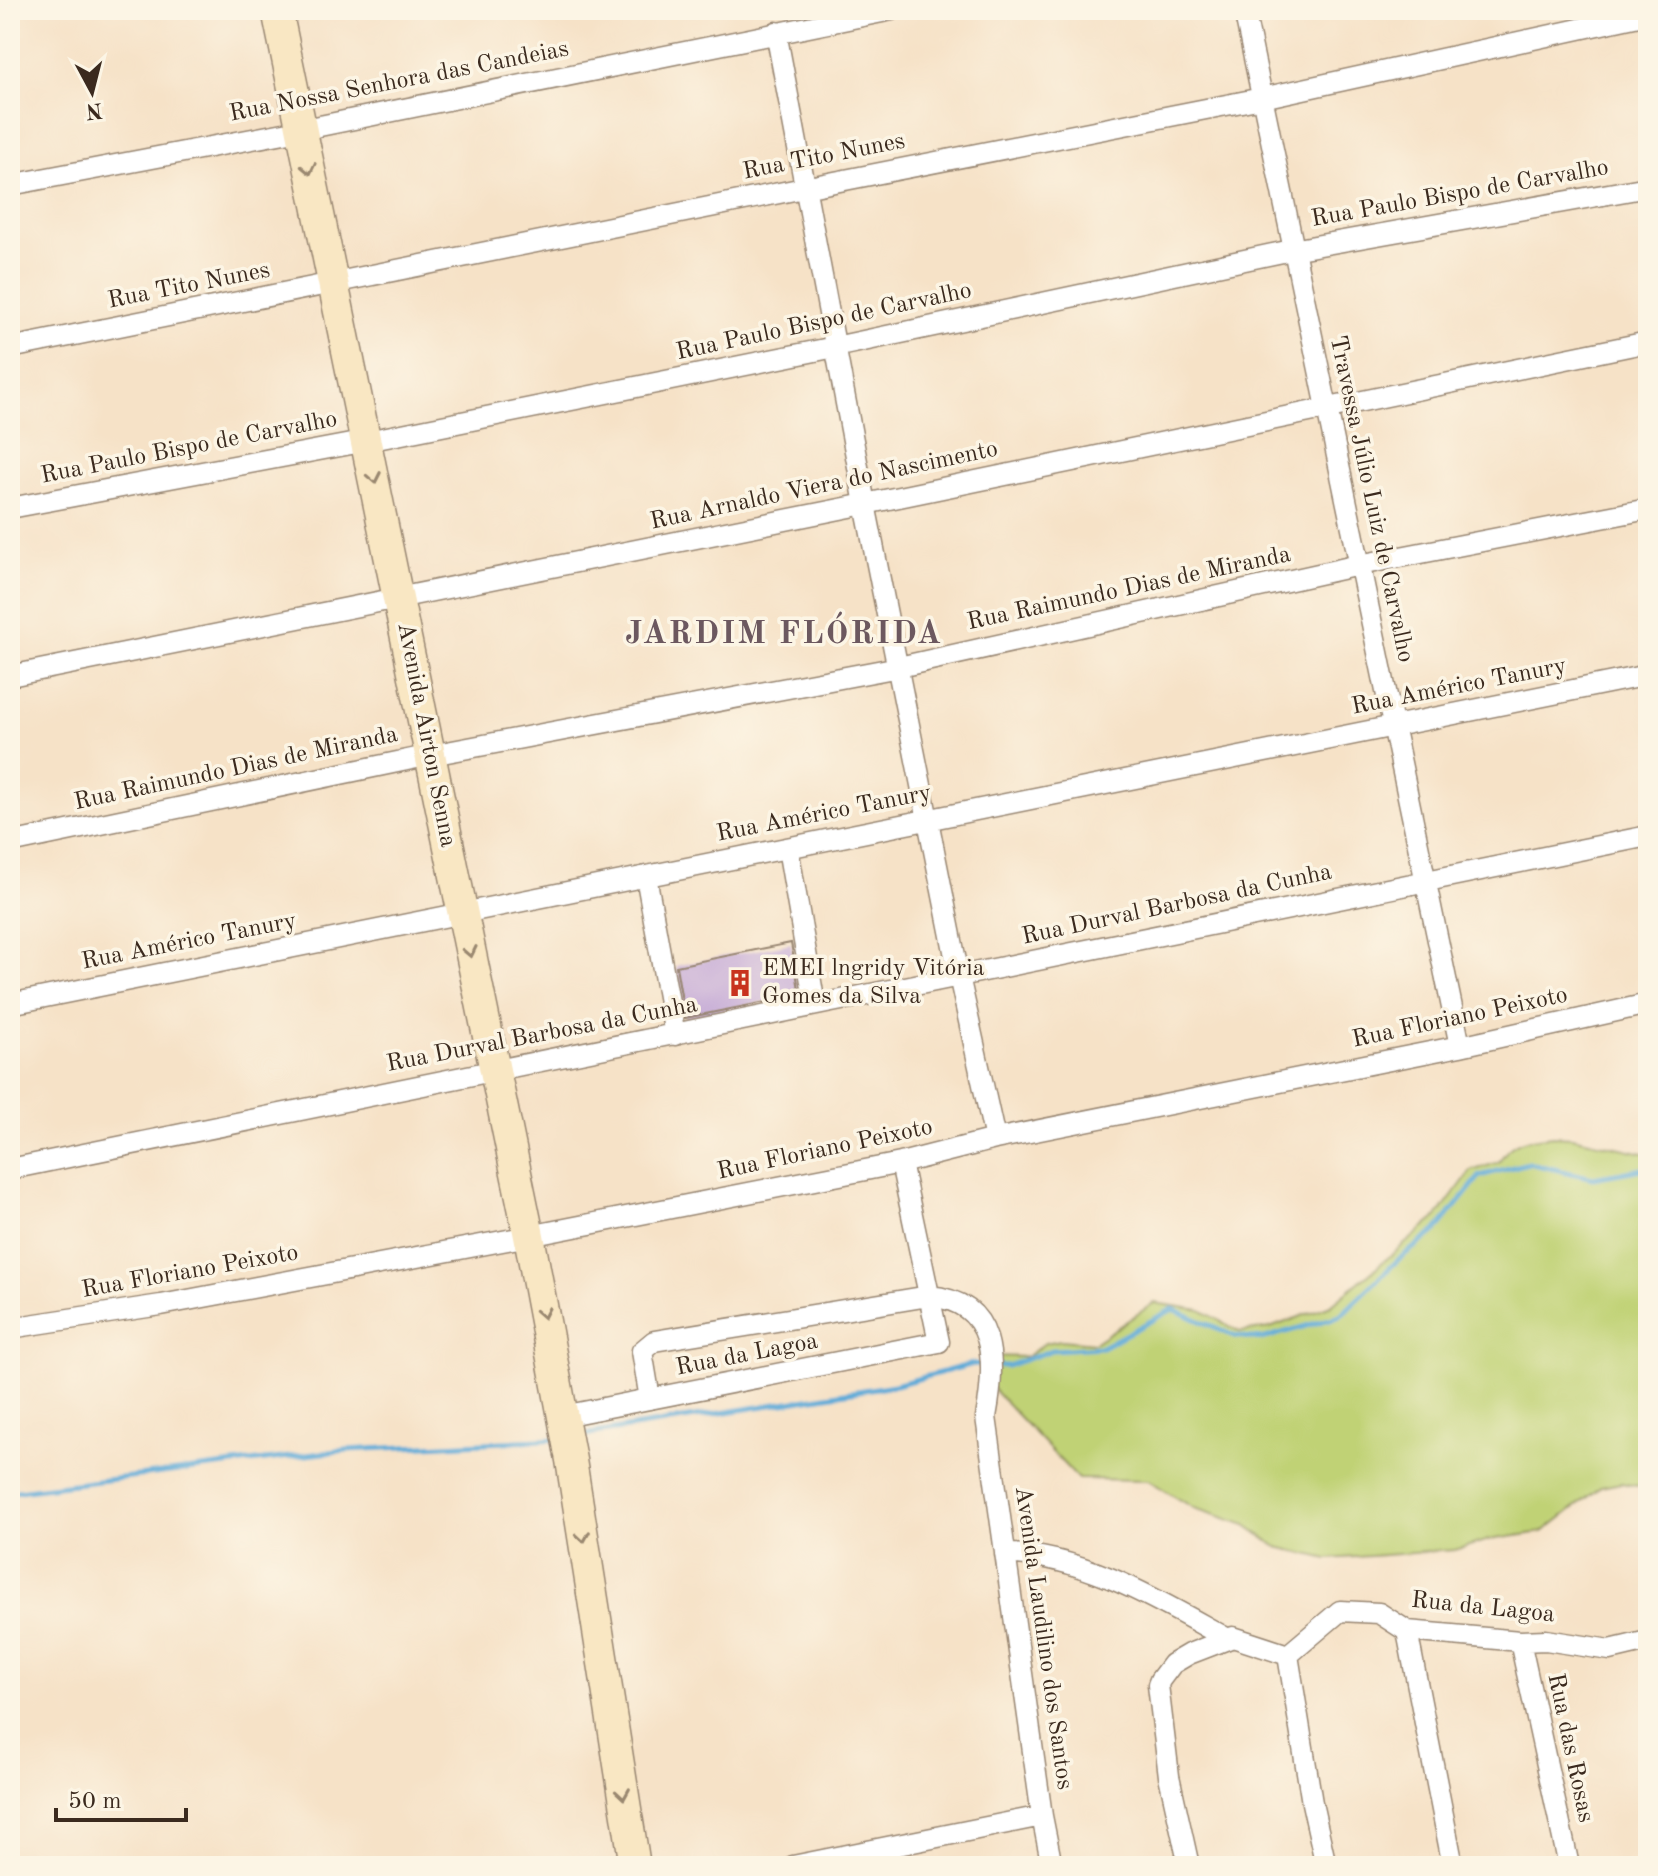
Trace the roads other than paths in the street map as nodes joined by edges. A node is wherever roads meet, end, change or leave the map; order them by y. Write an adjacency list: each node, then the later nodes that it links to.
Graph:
1 (277, 10): 7 (street, Avenida Airton Senna)
2 (892, 10): 5 (street, Rua Nossa Senhora das Candeias)
3 (1244, 10): 6 (street, Travessa Júlio Luiz de Carvalho)
4 (1648, 14): 6 (street, Rua Tito Nunes)
5 (776, 32): 7 (street, Rua Nossa Senhora das Candeias); 10 (street)
6 (1262, 98): 10 (street, Rua Tito Nunes); 11 (street, Travessa Júlio Luiz de Carvalho)
7 (300, 130): 8 (street, Rua Nossa Senhora das Candeias); 12 (street, Avenida Airton Senna, one-way to 12)
8 (10, 185)
9 (1648, 187): 11 (street, Rua Paulo Bispo de Carvalho)
10 (804, 188): 12 (street, Rua Tito Nunes); 14 (street)
11 (1292, 250): 14 (street, Rua Paulo Bispo de Carvalho); 16 (street, Travessa Júlio Luiz de Carvalho)
12 (334, 284): 15 (street, Rua Tito Nunes); 17 (street, Avenida Airton Senna)
13 (1648, 342): 16 (street, Rua Arnaldo Viera do Nascimento)
14 (835, 347): 17 (street, Rua Paulo Bispo de Carvalho); 18 (street)
15 (10, 348)
16 (1326, 409): 18 (street, Rua Arnaldo Viera do Nascimento); 21 (street, Travessa Júlio Luiz de Carvalho)
17 (367, 441): 19 (street, Rua Paulo Bispo de Carvalho); 22 (street, Avenida Airton Senna, one-way to 22)
18 (865, 504): 22 (street, Rua Arnaldo Viera do Nascimento); 23 (street)
19 (10, 508)
20 (1648, 509): 21 (street, Rua Raimundo Dias de Miranda)
21 (1359, 565): 23 (street, Rua Raimundo Dias de Miranda); 26 (street, Travessa Júlio Luiz de Carvalho)
22 (399, 599): 25 (street, Rua Arnaldo Viera do Nascimento); 27 (street, Avenida Airton Senna)
23 (899, 667): 27 (street, Rua Raimundo Dias de Miranda); 28 (street)
24 (1648, 675): 26 (street, Rua Américo Tanury)
25 (10, 676)
26 (1392, 727): 28 (street, Rua Américo Tanury); 33 (street, Travessa Júlio Luiz de Carvalho)
27 (431, 755): 30 (street, Rua Raimundo Dias de Miranda); 34 (street, Avenida Airton Senna)
28 (928, 820): 31 (street, Rua Américo Tanury); 35 (street)
29 (1648, 836): 33 (street, Rua Durval Barbosa da Cunha)
30 (10, 843)
31 (788, 848): 32 (street, Rua Américo Tanury); 38 (street)
32 (646, 876): 34 (street, Rua Américo Tanury); 39 (street)
33 (1425, 881): 35 (street, Rua Durval Barbosa da Cunha); 40 (street, Travessa Júlio Luiz de Carvalho)
34 (462, 914): 36 (street, Rua Américo Tanury); 41 (street, Avenida Airton Senna, one-way to 41)
35 (959, 976): 38 (street, Rua Durval Barbosa da Cunha); 42 (street)
36 (10, 1004)
37 (1648, 1004): 40 (street, Rua Floriano Peixoto)
38 (815, 1005): 39 (street, Rua Durval Barbosa da Cunha)
39 (675, 1035): 41 (street, Rua Durval Barbosa da Cunha)
40 (1460, 1046): 42 (street, Rua Floriano Peixoto)
41 (495, 1070): 44 (street, Rua Durval Barbosa da Cunha); 45 (street, Avenida Airton Senna)
42 (995, 1139): 43 (street, Rua Floriano Peixoto)
43 (901, 1163): 45 (street, Rua Floriano Peixoto); 46 (street)
44 (10, 1169)
45 (529, 1236): 47 (street, Rua Floriano Peixoto); 49 (street, Avenida Airton Senna, one-way to 49)
46 (929, 1296): 48 (street, Rua da Lagoa); 48 (street); 50 (street, Avenida Laudilino dos Santos)
47 (10, 1328)
48 (650, 1399): 49 (street, Rua da Lagoa)
49 (564, 1420): 57 (street, Avenida Airton Senna, one-way to 57)
50 (1005, 1554): 52 (street); 56 (street, Avenida Laudilino dos Santos)
51 (1407, 1631): 53 (street, Rua da Lagoa); 55 (street, Rua da Lagoa); 62 (street)
52 (1228, 1639): 55 (street); 60 (street)
53 (1520, 1641): 54 (street, Rua da Lagoa); 63 (street, Rua das Rosas)
54 (1648, 1641)
55 (1288, 1655): 61 (street)
56 (1042, 1816): 58 (street); 59 (street, Avenida Laudilino dos Santos)
57 (635, 1866)
58 (793, 1866)
59 (1052, 1866)
60 (1189, 1866)
61 (1326, 1866)
62 (1453, 1866)
63 (1569, 1866)

